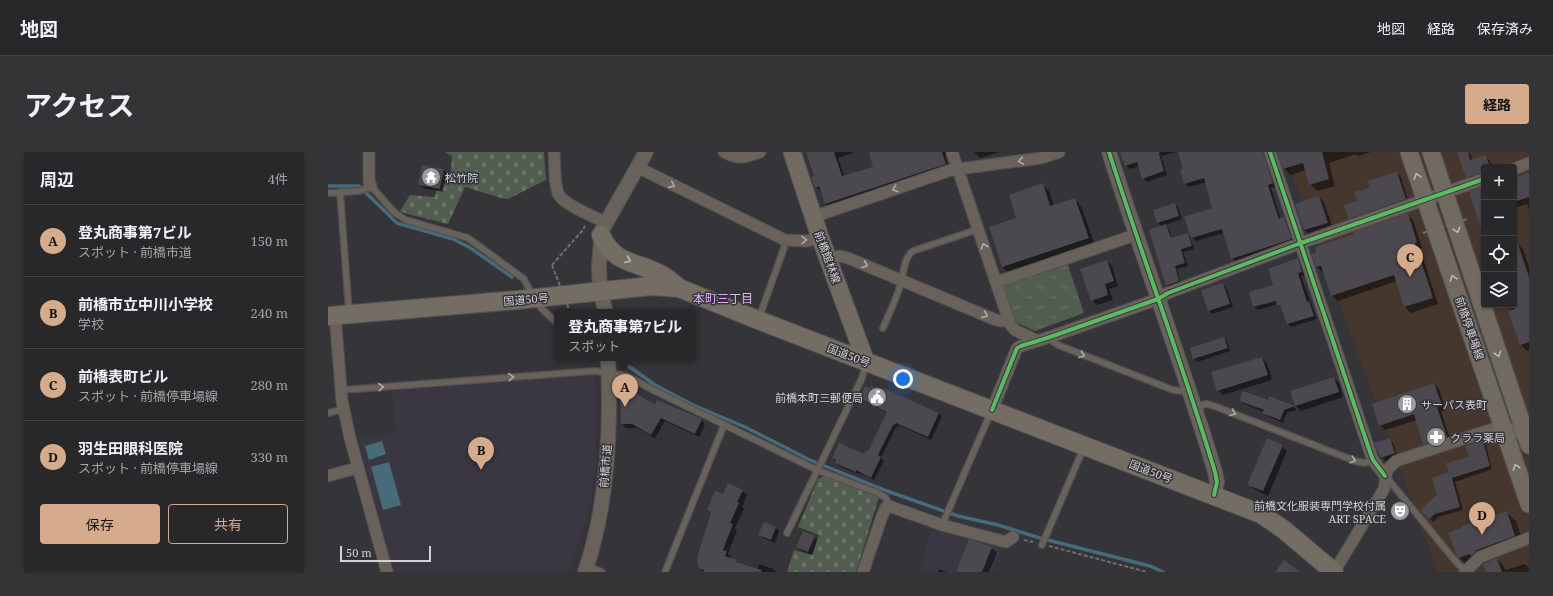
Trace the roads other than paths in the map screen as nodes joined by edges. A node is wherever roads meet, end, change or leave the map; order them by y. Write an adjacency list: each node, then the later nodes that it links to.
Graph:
1 (369, 152): 18 (street)
2 (554, 152): 24 (street)
3 (646, 152): 14 (street)
4 (724, 152): 5 (street)
5 (760, 152)
6 (792, 152): 23 (main road, 前橋館林線)
7 (952, 152): 16 (street)
8 (1059, 152): 16 (street, one-way to 16)
9 (1109, 152): 26 (street)
10 (1270, 152): 29 (street)
11 (1409, 152): 22 (main road, 前橋停車場線, one-way to 11)
12 (1431, 152): 21 (main road, 前橋停車場線)
13 (1529, 163): 15 (street)
14 (637, 167): 24 (street); 28 (street, one-way to 28)
15 (1517, 167)
16 (958, 170): 23 (street, one-way to 23); 25 (street)
17 (1481, 180): 21 (street)
18 (371, 186): 19 (lane); 35 (lane)
19 (340, 192): 20 (lane); 38 (lane)
20 (328, 193)
21 (1445, 193): 22 (street); 55 (main road, 前橋停車場線, one-way to 55)
22 (1425, 200): 29 (street); 54 (main road, 前橋停車場線, one-way to 22)
23 (813, 217): 27 (main road, 前橋館林線)
24 (603, 229): 33 (highway, one-way to 33); 34 (street)
25 (979, 229): 31 (lane); 32 (street, one-way to 25)
26 (1135, 235): 32 (street); 36 (street)
27 (820, 237): 28 (street, one-way to 27); 30 (main road, 前橋館林線)
28 (785, 240): 40 (lane)
29 (1301, 243): 36 (street); 57 (street)
30 (828, 258): 31 (street, one-way to 31); 45 (main road, 前橋館林線)
31 (902, 280): 41 (street, one-way to 41); 42 (lane)
32 (997, 282): 41 (street)
33 (679, 288): 34 (highway, 国道50号); 40 (highway, 国道50号)
34 (600, 292): 35 (highway, 国道50号); 37 (street)
35 (534, 298): 38 (highway, 国道50号); 39 (lane)
36 (1158, 299): 43 (street); 47 (street)
37 (605, 309)
38 (337, 315): 48 (street)
39 (554, 320)
40 (758, 320): 45 (highway, 国道50号)
41 (1009, 320): 43 (street)
42 (883, 328)
43 (1043, 339): 47 (lane, one-way to 47); 51 (street)
44 (608, 361): 46 (street, 前橋市道)
45 (866, 362): 51 (highway, 国道50号); 59 (lane)
46 (609, 373): 48 (lane, one-way to 46); 53 (lane); 70 (street, 前橋市道)
47 (1189, 389): 49 (street)
48 (342, 390): 50 (street)
49 (1195, 406): 57 (lane, one-way to 57); 62 (street)
50 (344, 410): 52 (lane); 58 (street)
51 (992, 410): 56 (highway, 国道50号); 65 (lane)
52 (328, 413)
53 (724, 425): 59 (lane); 74 (lane)
54 (1502, 426): 55 (street); 61 (street); 63 (main road, 前橋停車場線, one-way to 54)
55 (1528, 438)
56 (1084, 446): 62 (highway, 国道50号); 69 (lane)
57 (1373, 460): 61 (street)
58 (357, 468): 60 (street); 72 (street)
59 (817, 470): 64 (lane); 66 (lane)
60 (328, 476)
61 (1385, 476): 71 (lane); 76 (street)
62 (1214, 495): 76 (highway, 国道50号)
63 (1529, 504)
64 (889, 506): 65 (street); 75 (street)
65 (942, 525): 67 (street)
66 (787, 533)
67 (1013, 537)
68 (1529, 538): 71 (street)
69 (1042, 545)
70 (586, 569): 73 (lane)
71 (1465, 571)
72 (387, 572)
73 (602, 572)
74 (665, 572)
75 (863, 572)
76 (1334, 572)

